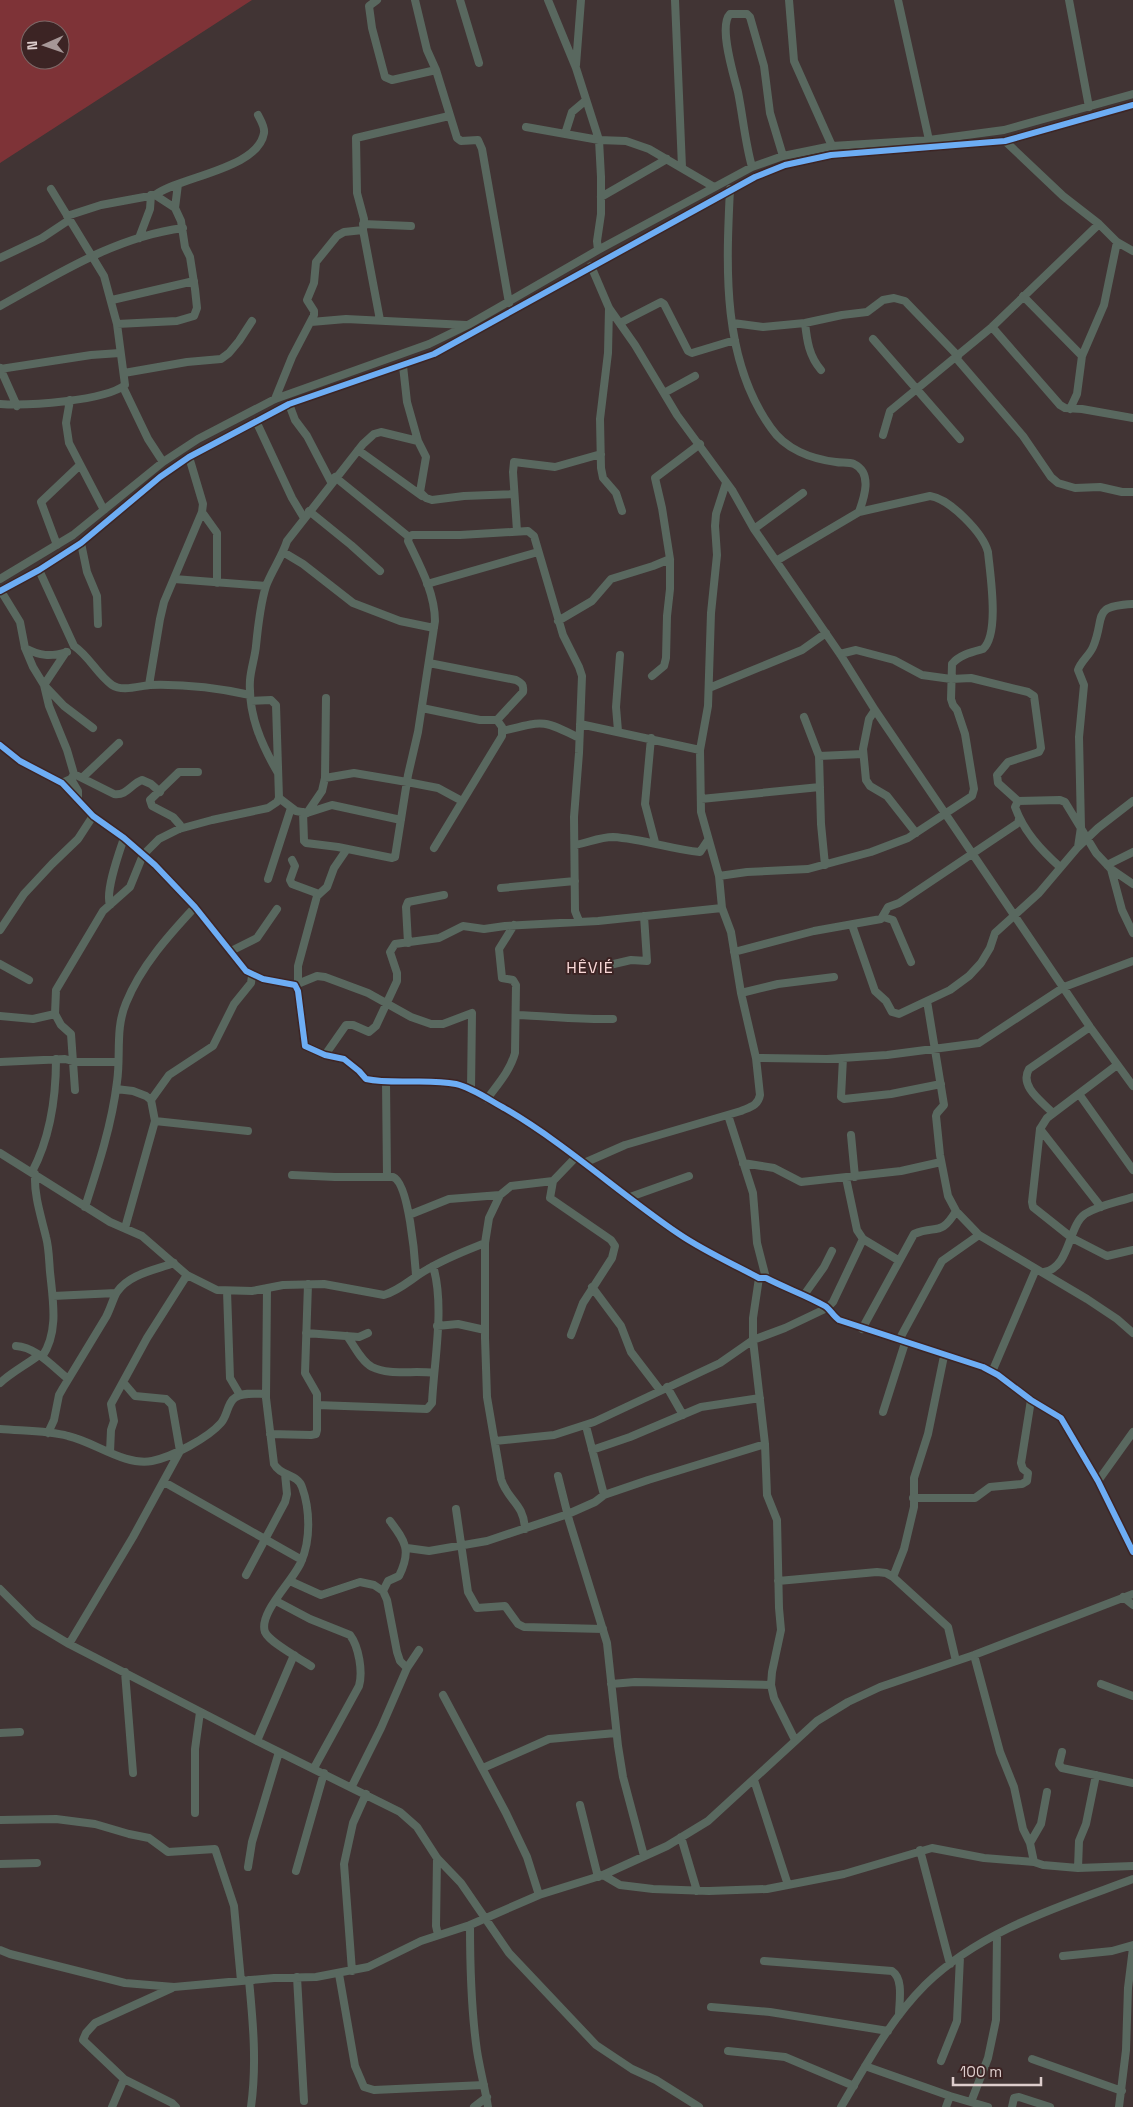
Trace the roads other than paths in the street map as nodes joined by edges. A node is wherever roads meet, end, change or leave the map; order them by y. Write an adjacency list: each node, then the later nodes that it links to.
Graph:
1 (377, 0): 12 (street)
2 (415, 0): 12 (street)
3 (460, 0): 10 (street)
4 (548, 0): 11 (street)
5 (581, 0): 11 (street)
6 (676, 0): 27 (street)
7 (790, 0): 24 (street)
8 (898, 0): 22 (street)
9 (1069, 0): 16 (street)
10 (479, 63)
11 (576, 68): 14 (street)
12 (436, 70): 18 (street)
13 (1133, 94): 16 (street)
14 (585, 101): 20 (street); 21 (street)
15 (1133, 104): 23 (street)
16 (1089, 107): 22 (street)
17 (258, 115): 29 (street)
18 (449, 116): 40 (street); 53 (street)
19 (526, 127): 20 (street)
20 (565, 134): 21 (street)
21 (599, 140): 26 (street); 34 (street)
22 (928, 140): 24 (street)
23 (1006, 141): 32 (street); 38 (street)
24 (832, 146): 25 (street)
25 (783, 156): 28 (street); 28 (street)
26 (667, 159): 27 (street); 34 (street)
27 (682, 167): 30 (street)
28 (752, 167): 30 (street)
29 (178, 184): 33 (street); 35 (street)
30 (714, 187): 45 (street)
31 (51, 189): 37 (street)
32 (730, 189): 49 (street); 60 (street)
33 (153, 195): 35 (street); 37 (street); 43 (street)
34 (601, 196): 45 (street)
35 (175, 208): 36 (street)
36 (179, 217): 41 (street); 42 (street)
37 (68, 218): 47 (street); 48 (street)
38 (1098, 224): 44 (street); 51 (street)
39 (411, 226): 40 (street)
40 (363, 227): 56 (street); 58 (street)
41 (183, 228): 42 (street); 50 (street)
42 (165, 231): 43 (street)
43 (139, 238): 47 (street)
44 (1117, 242): 46 (street); 68 (street)
45 (598, 250): 53 (street)
46 (1133, 251)
47 (91, 256): 52 (street); 54 (street)
48 (0, 258)
49 (591, 266): 55 (street); 70 (street)
50 (194, 281): 52 (street); 62 (street)
51 (1023, 296): 64 (street); 68 (street)
52 (112, 300): 62 (street)
53 (509, 303): 63 (street)
54 (0, 306)
55 (609, 308): 59 (street); 91 (street)
56 (380, 320): 58 (street); 63 (street)
57 (252, 321): 73 (street)
58 (311, 322): 78 (street)
59 (620, 323): 66 (street); 77 (street)
60 (733, 323): 61 (street); 66 (street)
61 (805, 323): 69 (street); 72 (street)
62 (117, 324): 67 (street)
63 (468, 325): 78 (street)
64 (992, 327): 69 (street); 83 (street)
65 (873, 339): 76 (street)
66 (735, 340): 104 (street)
67 (120, 353): 71 (street); 73 (street)
68 (1082, 356): 83 (street)
69 (957, 357): 76 (street); 97 (street)
70 (403, 366): 81 (street); 88 (street)
71 (0, 368): 82 (street)
72 (821, 370)
73 (124, 373): 75 (street)
74 (695, 376): 77 (street)
75 (123, 387): 79 (street); 93 (street)
76 (917, 388): 86 (street); 87 (street)
77 (664, 393): 89 (street)
78 (275, 399): 93 (street)
79 (70, 400): 82 (street); 94 (street)
80 (0, 404): 82 (street)
81 (289, 404): 85 (street); 95 (street)
82 (17, 406)
83 (1070, 409): 84 (street)
84 (1133, 418)
85 (256, 421): 92 (street); 105 (street)
86 (883, 436)
87 (960, 439)
88 (418, 441): 90 (street); 100 (street)
89 (700, 444): 96 (street); 113 (street)
90 (358, 450): 95 (street); 100 (street)
91 (601, 454): 99 (street); 102 (street)
92 (190, 457): 103 (street); 109 (street)
93 (163, 462): 101 (street)
94 (80, 465): 101 (street); 110 (street)
95 (333, 480): 105 (street); 108 (street)
96 (726, 483): 106 (street); 138 (street)
97 (1133, 492)
98 (803, 493): 106 (street)
99 (514, 494): 100 (street); 107 (street)
100 (422, 496)
101 (104, 510): 110 (street)
102 (622, 511)
103 (202, 512): 118 (street); 119 (street)
104 (859, 512): 114 (street); 135 (street)
105 (306, 515): 111 (street); 116 (street)
106 (754, 529): 114 (street)
107 (517, 531): 108 (street); 112 (street)
108 (409, 537): 120 (street)
109 (81, 543): 115 (street); 125 (street)
110 (57, 545): 117 (street)
111 (283, 552): 121 (street); 126 (street)
112 (538, 552): 120 (street); 124 (street)
113 (670, 558): 124 (street); 134 (street)
114 (776, 561): 127 (street)
115 (39, 570): 122 (street); 128 (street)
116 (380, 571)
117 (0, 579)
118 (174, 579): 119 (street); 137 (street)
119 (217, 583): 121 (street)
120 (427, 584): 126 (street)
121 (266, 586): 140 (street)
122 (0, 591): 129 (street)
123 (1133, 604): 179 (street)
124 (558, 621): 147 (street)
125 (98, 624)
126 (434, 628): 133 (street)
127 (826, 633): 131 (street); 138 (street)
128 (74, 646): 130 (street); 137 (street)
129 (24, 648): 130 (street); 136 (street)
130 (66, 652): 136 (street)
131 (840, 654): 135 (street); 144 (street)
132 (620, 655): 149 (street)
133 (429, 663): 143 (street); 146 (street)
134 (652, 676)
135 (951, 679): 171 (street); 175 (street)
136 (44, 685): 139 (street); 142 (street)
137 (149, 685): 140 (street)
138 (709, 688): 155 (street)
139 (56, 696): 142 (street); 148 (street)
140 (251, 698): 159 (street); 159 (street)
141 (326, 698): 162 (street)
142 (48, 701): 160 (street)
143 (422, 708): 146 (street); 163 (street)
144 (875, 710): 156 (street); 175 (street)
145 (804, 718): 157 (street)
146 (497, 720): 150 (street)
147 (580, 724): 149 (street); 151 (street)
148 (94, 728)
149 (618, 731): 152 (street)
150 (503, 732): 151 (street); 170 (street)
151 (579, 738): 186 (street)
152 (651, 738): 155 (street); 185 (street)
153 (119, 743): 161 (street)
154 (0, 745): 164 (street)
155 (700, 750): 168 (street)
156 (863, 754): 157 (street); 181 (street)
157 (819, 756): 165 (street)
158 (198, 772): 166 (street)
159 (278, 773): 167 (street)
160 (73, 776): 161 (street); 164 (street); 169 (street)
161 (84, 778): 166 (street)
162 (325, 778): 163 (street); 174 (street)
163 (407, 782): 170 (street); 178 (street)
164 (62, 783): 169 (street)
165 (820, 787): 168 (street); 194 (street)
166 (160, 792): 180 (street)
167 (279, 798): 173 (street); 180 (street)
168 (701, 799): 184 (street)
169 (78, 800): 176 (street)
170 (462, 800): 188 (street)
171 (1018, 801): 177 (street); 179 (street)
172 (1133, 801): 183 (street)
173 (291, 808): 174 (street); 198 (street)
174 (305, 813): 178 (street); 189 (street)
175 (946, 814): 181 (street); 191 (street)
176 (93, 816): 182 (street); 214 (street)
177 (1019, 819): 191 (street); 196 (street)
178 (401, 820): 189 (street)
179 (1081, 827): 183 (street); 187 (street)
180 (180, 829): 192 (street)
181 (916, 833): 194 (street)
182 (124, 838): 192 (street); 204 (street)
183 (1088, 838): 187 (street); 195 (street)
184 (708, 840): 185 (street); 197 (street)
185 (654, 842): 186 (street)
186 (575, 845): 199 (street)
187 (1078, 847): 196 (street)
188 (434, 848)
189 (347, 849): 202 (street)
190 (1133, 852): 195 (street)
191 (974, 854): 208 (street); 210 (street)
192 (143, 855): 204 (street); 205 (street)
193 (292, 860): 202 (street)
194 (825, 866): 197 (street)
195 (1109, 867): 200 (street); 215 (street)
196 (1060, 868): 208 (street)
197 (719, 876): 206 (street)
198 (268, 879)
199 (575, 881): 201 (street); 211 (street)
200 (1133, 884)
201 (501, 888)
202 (319, 894): 226 (street)
203 (444, 895): 216 (street)
204 (110, 905): 231 (street)
205 (195, 907): 217 (street); 243 (street)
206 (722, 908): 209 (street); 218 (street)
207 (277, 909): 217 (street)
208 (1014, 915): 227 (street); 229 (street)
209 (644, 916): 211 (street); 222 (street)
210 (882, 917): 213 (street); 220 (street)
211 (579, 921): 212 (street)
212 (514, 925): 216 (street); 232 (street)
213 (852, 925): 218 (street); 229 (street)
214 (0, 930)
215 (1133, 933)
216 (408, 943): 230 (street)
217 (231, 951): 223 (street)
218 (734, 952): 228 (street)
219 (1133, 961): 227 (street)
220 (911, 962)
221 (0, 964): 225 (street)
222 (601, 967)
223 (252, 976): 226 (street); 253 (street)
224 (834, 977): 228 (street)
225 (29, 980)
226 (296, 984): 230 (street); 237 (street)
227 (1064, 987): 235 (street); 236 (street)
228 (741, 993): 238 (street)
229 (927, 1001): 236 (street)
230 (386, 1002): 237 (street); 250 (street)
231 (55, 1014): 233 (street); 241 (street)
232 (516, 1015): 234 (street); 252 (street)
233 (0, 1016)
234 (613, 1020)
235 (1090, 1027): 244 (street); 254 (street)
236 (935, 1048): 239 (street); 246 (street)
237 (325, 1055): 245 (street)
238 (756, 1058): 239 (street); 255 (street)
239 (843, 1058): 246 (street)
240 (56, 1060): 241 (street); 242 (street); 266 (street)
241 (73, 1061): 243 (street); 249 (street)
242 (0, 1062)
243 (118, 1062): 248 (street)
244 (1117, 1065): 247 (street); 251 (street)
245 (386, 1082): 250 (street); 270 (street)
246 (941, 1084): 262 (street)
247 (1133, 1086)
248 (116, 1089): 253 (street); 277 (street)
249 (75, 1090)
250 (471, 1090): 252 (street)
251 (1079, 1094): 254 (street); 265 (street)
252 (487, 1099): 261 (street)
253 (151, 1100): 256 (street)
254 (1053, 1113): 257 (street)
255 (728, 1115): 263 (street); 264 (street)
256 (155, 1121): 258 (street); 280 (street)
257 (1040, 1129): 276 (street); 282 (street)
258 (248, 1131)
259 (851, 1135): 269 (street)
260 (0, 1153): 266 (street)
261 (576, 1157): 263 (street); 272 (street)
262 (941, 1162): 269 (street); 278 (street)
263 (584, 1163): 274 (street)
264 (743, 1163): 271 (street); 294 (street)
265 (1133, 1170)
266 (33, 1173): 277 (street); 301 (street)
267 (292, 1175): 270 (street)
268 (689, 1176): 274 (street)
269 (855, 1176): 271 (street)
270 (387, 1177): 279 (street)
271 (846, 1178): 283 (street)
272 (553, 1181): 273 (street); 296 (street)
273 (500, 1195): 279 (street); 284 (street)
274 (630, 1197): 294 (street)
275 (1133, 1198): 276 (street)
276 (1101, 1207): 282 (street)
277 (85, 1208): 280 (street)
278 (956, 1211): 281 (street); 287 (street)
279 (409, 1215): 293 (street)
280 (125, 1228): 288 (street)
281 (980, 1235): 290 (street); 312 (street)
282 (1072, 1238): 285 (street); 291 (street)
283 (863, 1239): 287 (street); 302 (street)
284 (485, 1243): 289 (street); 305 (street)
285 (1133, 1250)
286 (832, 1251): 300 (street)
287 (898, 1260): 304 (street)
288 (174, 1263): 292 (street); 299 (street)
289 (433, 1266): 293 (street); 303 (street)
290 (1036, 1270): 291 (street); 316 (street)
291 (1044, 1272): 308 (street)
292 (187, 1275): 298 (street); 319 (street)
293 (416, 1276): 295 (street)
294 (763, 1278): 300 (street); 311 (street)
295 (308, 1284): 297 (street); 306 (street)
296 (592, 1287): 309 (street); 321 (street)
297 (267, 1288): 298 (street); 322 (street)
298 (227, 1290): 323 (street)
299 (116, 1292): 301 (street); 318 (street)
300 (804, 1295): 302 (street)
301 (53, 1296): 314 (street)
302 (828, 1308): 304 (street); 311 (street)
303 (437, 1326): 305 (street); 317 (street)
304 (862, 1328): 312 (street)
305 (485, 1330): 334 (street)
306 (306, 1333): 310 (street); 326 (street)
307 (368, 1333): 310 (street)
308 (1133, 1334)
309 (571, 1335)
310 (347, 1336): 317 (street)
311 (753, 1340): 321 (street); 324 (street)
312 (902, 1341): 315 (street); 327 (street)
313 (16, 1346): 314 (street)
314 (40, 1356): 318 (street); 320 (street)
315 (944, 1356): 316 (street); 344 (street)
316 (992, 1372): 325 (street)
317 (434, 1373): 326 (street)
318 (68, 1379): 332 (street)
319 (123, 1382): 337 (street); 338 (street)
320 (0, 1383)
321 (664, 1388): 328 (street); 329 (street)
322 (266, 1394): 323 (street); 333 (street)
323 (240, 1395): 338 (street)
324 (760, 1398): 328 (street); 335 (street)
325 (1031, 1400): 342 (street); 344 (street)
326 (317, 1405): 333 (street)
327 (883, 1412)
328 (683, 1415): 336 (street)
329 (586, 1426): 334 (street); 336 (street)
330 (0, 1429): 332 (street)
331 (1133, 1432): 342 (street)
332 (48, 1433): 337 (street)
333 (270, 1434): 339 (street)
334 (495, 1441): 348 (street)
335 (765, 1444): 343 (street); 357 (street)
336 (592, 1450): 343 (street)
337 (110, 1452): 338 (street)
338 (180, 1452): 341 (street)
339 (285, 1474): 349 (street); 353 (street)
340 (558, 1476): 346 (street)
341 (164, 1482): 349 (street); 365 (street)
342 (1098, 1482): 352 (street)
343 (604, 1495): 346 (street)
344 (913, 1498): 355 (street)
345 (456, 1509): 350 (street)
346 (568, 1514): 348 (street); 364 (street)
347 (390, 1521): 351 (street)
348 (524, 1529): 350 (street)
349 (266, 1538): 353 (street); 354 (street)
350 (461, 1546): 351 (street); 364 (street)
351 (407, 1548): 359 (street)
352 (1133, 1552)
353 (302, 1560): 356 (street)
354 (246, 1575)
355 (893, 1577): 357 (street); 369 (street)
356 (290, 1581): 359 (street); 362 (street)
357 (778, 1581): 375 (street)
358 (0, 1589): 365 (street)
359 (382, 1591): 371 (street)
360 (1133, 1594): 361 (street)
361 (1124, 1597): 363 (street); 368 (street)
362 (276, 1600): 367 (street); 386 (street)
363 (1133, 1605)
364 (603, 1629): 373 (street)
365 (69, 1644): 372 (street)
366 (419, 1650): 371 (street)
367 (294, 1654): 370 (street); 383 (street)
368 (974, 1655): 369 (street); 400 (street)
369 (956, 1661): 382 (street)
370 (311, 1666)
371 (407, 1668): 393 (street)
372 (125, 1672): 378 (street); 388 (street)
373 (611, 1684): 375 (street); 381 (street)
374 (1101, 1684): 377 (street)
375 (771, 1685): 382 (street)
376 (443, 1695): 387 (street)
377 (1133, 1696)
378 (200, 1712): 383 (street); 397 (street)
379 (20, 1732): 380 (street)
380 (0, 1733)
381 (616, 1733): 387 (street); 402 (street)
382 (794, 1740): 391 (street)
383 (257, 1741): 384 (street)
384 (280, 1752): 386 (street); 408 (street)
385 (1062, 1752): 390 (street)
386 (314, 1768): 389 (street)
387 (483, 1768): 415 (street)
388 (133, 1772)
389 (324, 1773): 393 (street); 410 (street)
390 (1096, 1775): 392 (street); 409 (street)
391 (754, 1780): 399 (street); 413 (street)
392 (1133, 1783)
393 (352, 1786): 395 (street)
394 (1048, 1792): 400 (street)
395 (366, 1794): 403 (street); 426 (street)
396 (580, 1806): 411 (street)
397 (195, 1813)
398 (0, 1820): 429 (street)
399 (681, 1837): 402 (street); 414 (street)
400 (1030, 1843): 404 (street)
401 (920, 1850): 404 (street); 413 (street); 425 (street)
402 (644, 1856): 411 (street)
403 (437, 1858): 416 (street); 418 (street)
404 (1034, 1862): 409 (street)
405 (37, 1863): 406 (street)
406 (0, 1864)
407 (1133, 1866): 409 (street)
408 (248, 1867)
409 (1078, 1868)
410 (296, 1871)
411 (601, 1876): 414 (street); 415 (street)
412 (1133, 1879): 419 (street)
413 (788, 1885): 414 (street)
414 (698, 1891)
415 (539, 1895): 416 (street)
416 (486, 1918): 417 (street); 453 (street)
417 (470, 1925): 418 (street); 441 (street)
418 (438, 1935): 426 (street)
419 (997, 1935): 423 (street); 447 (street)
420 (1133, 1947): 422 (street); 433 (street)
421 (0, 1950): 430 (street)
422 (1064, 1956)
423 (960, 1957): 425 (street); 438 (street)
424 (764, 1961): 432 (street)
425 (950, 1964): 432 (street)
426 (352, 1971): 427 (street)
427 (338, 1974): 428 (street); 441 (street)
428 (296, 1977): 429 (street); 446 (street)
429 (245, 1980): 430 (street); 450 (street)
430 (174, 1987): 440 (street)
431 (711, 2007): 434 (street)
432 (899, 2015): 434 (street)
433 (1130, 2015): 435 (street)
434 (888, 2030): 439 (street)
435 (1130, 2050): 443 (street)
436 (728, 2051): 442 (street)
437 (1032, 2059): 443 (street)
438 (941, 2061)
439 (865, 2066): 442 (street); 444 (street)
440 (124, 2079): 448 (street); 449 (street)
441 (484, 2085): 445 (street)
442 (854, 2086): 454 (street)
443 (1122, 2091): 459 (street)
444 (950, 2096): 447 (street); 455 (street)
445 (487, 2097): 451 (street); 452 (street)
446 (304, 2101)
447 (971, 2102): 456 (street)
448 (112, 2107)
449 (176, 2107)
450 (251, 2107)
451 (474, 2107)
452 (488, 2107)
453 (699, 2107)
454 (841, 2107)
455 (946, 2107)
456 (988, 2107)
457 (1012, 2107): 458 (street)
458 (1050, 2107)
459 (1119, 2107)

